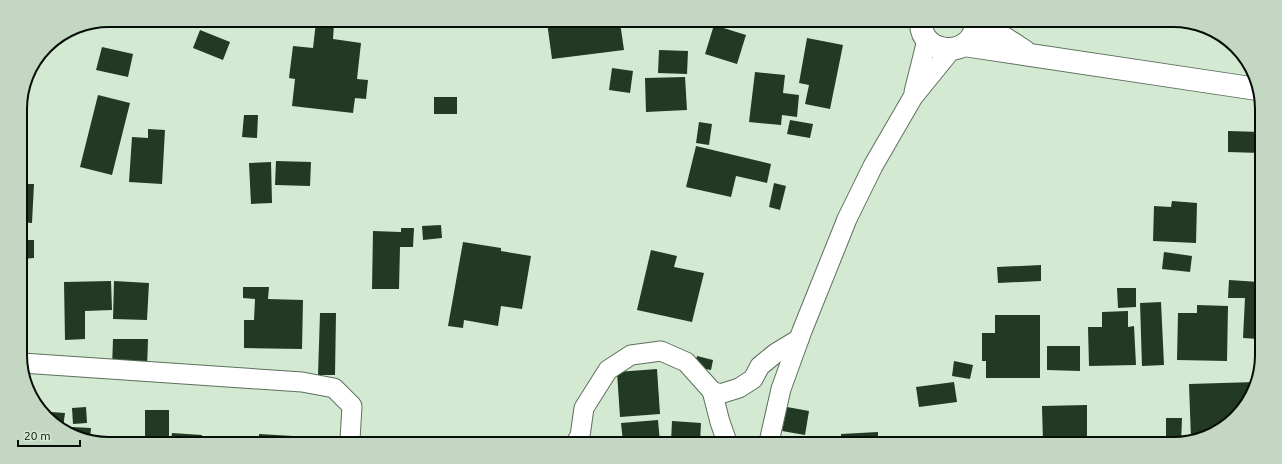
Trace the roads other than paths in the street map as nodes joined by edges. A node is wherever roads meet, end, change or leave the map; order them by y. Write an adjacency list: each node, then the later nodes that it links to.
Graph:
1 (975, 27): 4 (street)
2 (988, 27): 5 (street)
3 (922, 28): 4 (street); 7 (street)
4 (958, 47): 5 (street); 7 (street)
5 (1030, 55): 6 (street)
6 (1252, 88)
7 (913, 97): 8 (street)
8 (799, 339): 10 (street); 14 (street)
9 (28, 363): 11 (street)
10 (712, 391): 12 (street); 13 (street)
11 (350, 437)
12 (579, 437)
13 (725, 437)
14 (770, 437)

